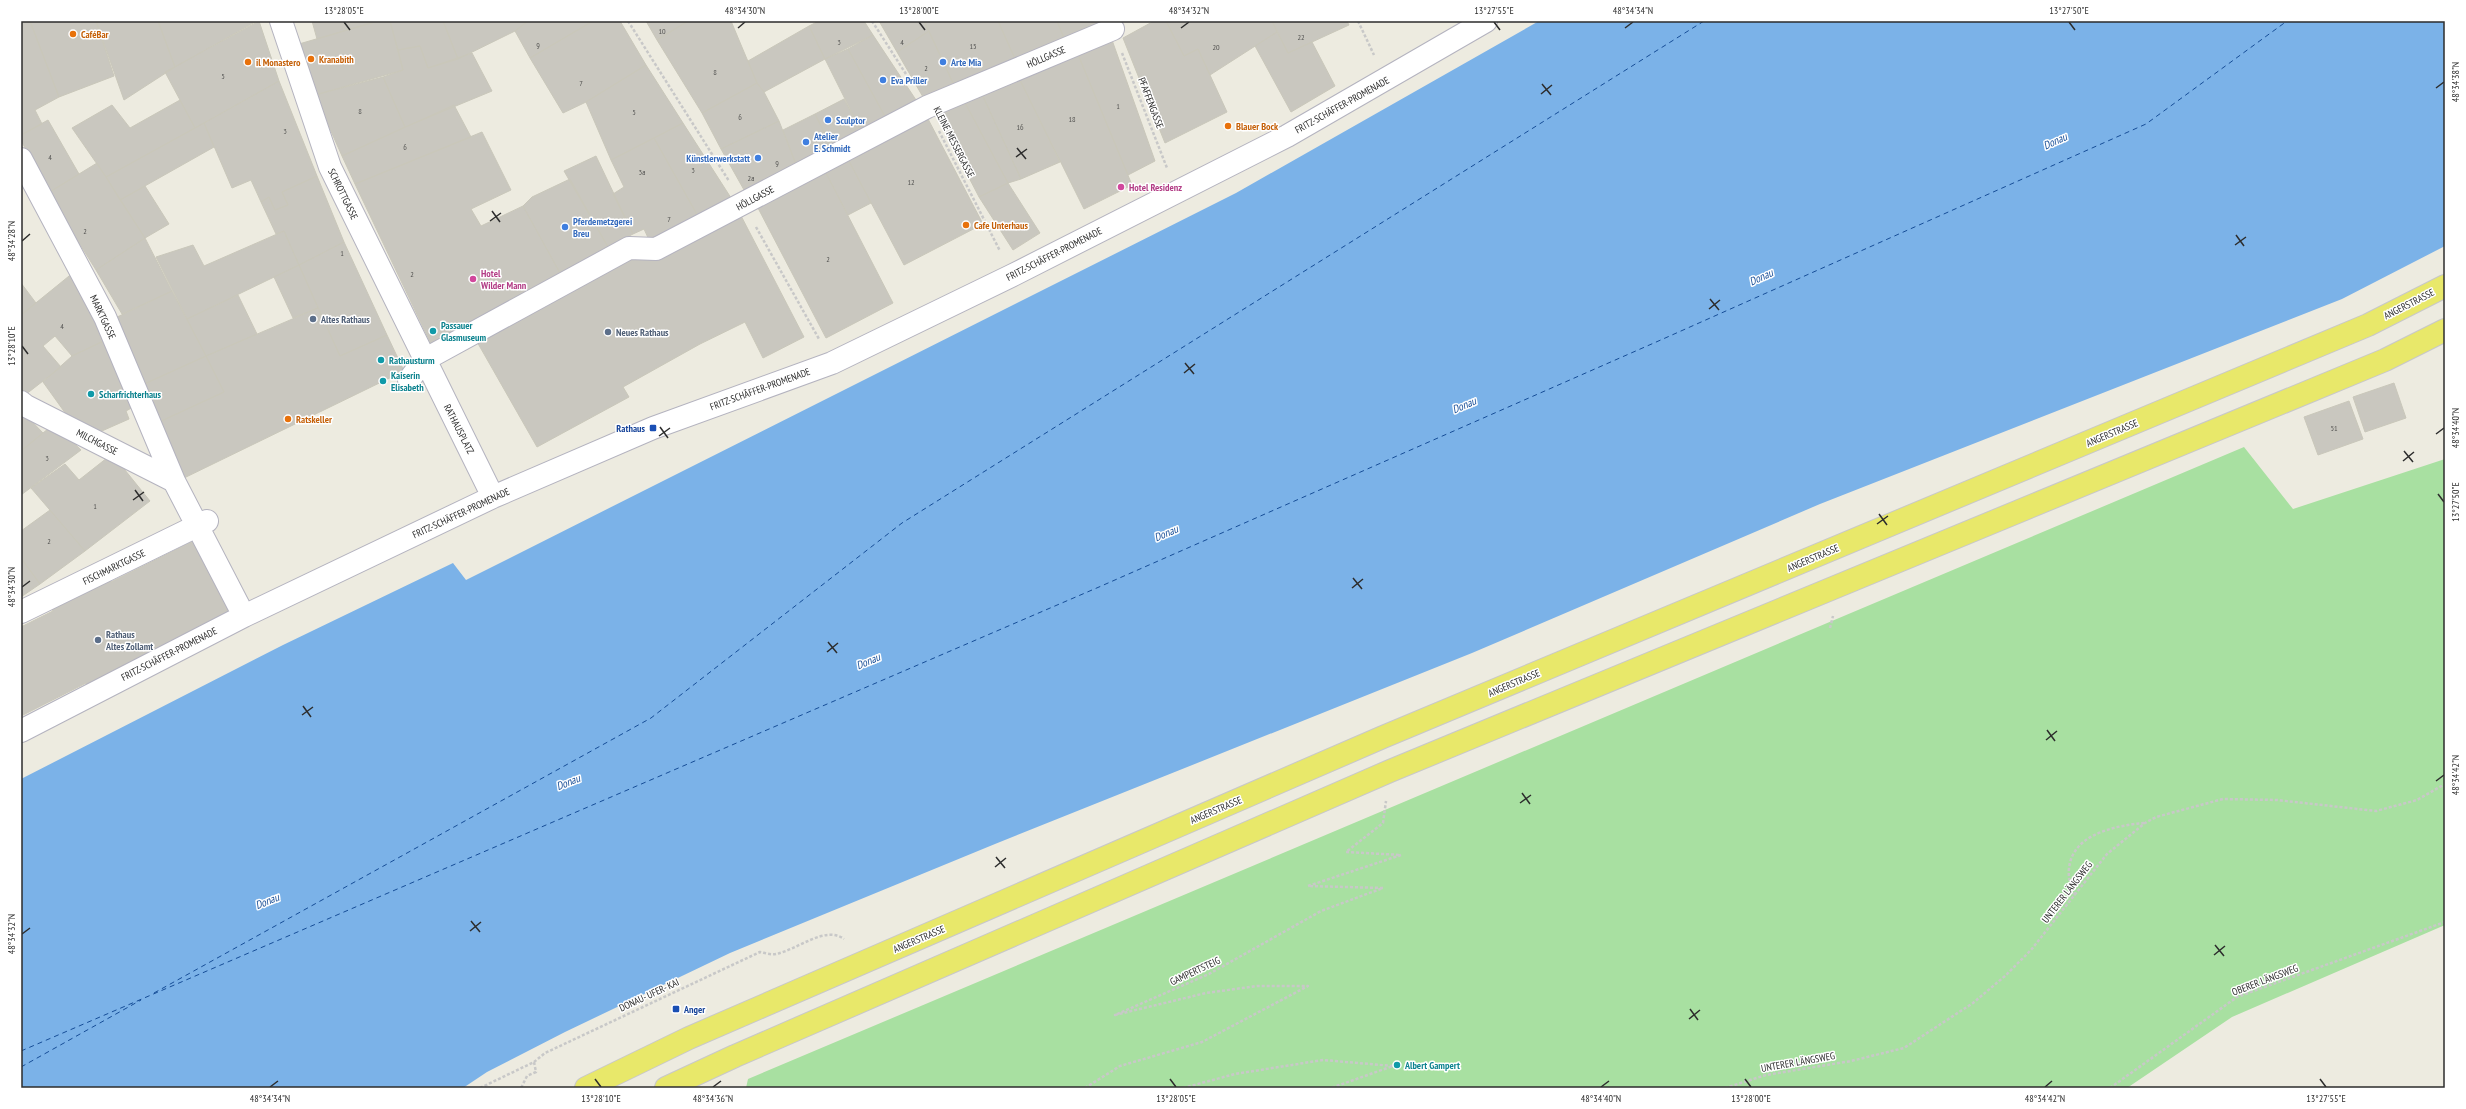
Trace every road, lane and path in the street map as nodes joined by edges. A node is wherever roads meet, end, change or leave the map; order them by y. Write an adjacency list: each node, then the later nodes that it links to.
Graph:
1 (281, 21): 13 (street, SCHROTTGASSE)
2 (872, 21): 7 (path, KLEINE MESSERGASSE)
3 (1358, 21): 6 (path)
4 (1486, 21): 6 (street, FRITZ-SCHÄFFER-PROMENADE)
5 (1113, 29): 7 (street, HÖLLGASSE); 9 (path, PFAFFENGASSE)
6 (1386, 80): 9 (street, FRITZ-SCHÄFFER-PROMENADE)
7 (927, 107): 10 (path, KLEINE MESSERGASSE); 13 (street, HÖLLGASSE)
8 (21, 159): 16 (street, MARKTGASSE)
9 (1177, 192): 10 (street, FRITZ-SCHÄFFER-PROMENADE)
10 (1013, 275): 17 (street, FRITZ-SCHÄFFER-PROMENADE)
11 (2445, 286): 31 (main road, ANGERSTRASSE)
12 (2445, 330): 22 (main road)
13 (424, 360): 14 (street, HÖLLGASSE); 17 (street, RATHAUSPLATZ)
14 (409, 380)
15 (21, 402): 16 (street, MILCHGASSE)
16 (174, 481): 18 (street)
17 (493, 498): 20 (street, FRITZ-SCHÄFFER-PROMENADE)
18 (203, 523): 19 (street, FISCHMARKTGASSE); 20 (street)
19 (21, 612)
20 (244, 616): 21 (street, FRITZ-SCHÄFFER-PROMENADE)
21 (21, 731)
22 (1390, 771): 32 (main road); 33 (path, GAMPERTSTEIG)
23 (2445, 784): 24 (path, UNTERER LÄNGSWEG)
24 (2145, 823): 25 (path, UNTERER LÄNGSWEG); 25 (path)
25 (2075, 896): 36 (path, UNTERER LÄNGSWEG)
26 (2445, 922): 37 (path, OBERER LÄNGSWEG)
27 (844, 939): 28 (path, DONAU- UFER- KAI)
28 (534, 1062): 29 (path, DONAU- UFER- KAI); 30 (path)
29 (480, 1088)
30 (521, 1088)
31 (586, 1088)
32 (666, 1088)
33 (1085, 1088)
34 (1184, 1088): 35 (path)
35 (1331, 1088)
36 (1725, 1088)
37 (2110, 1088)

